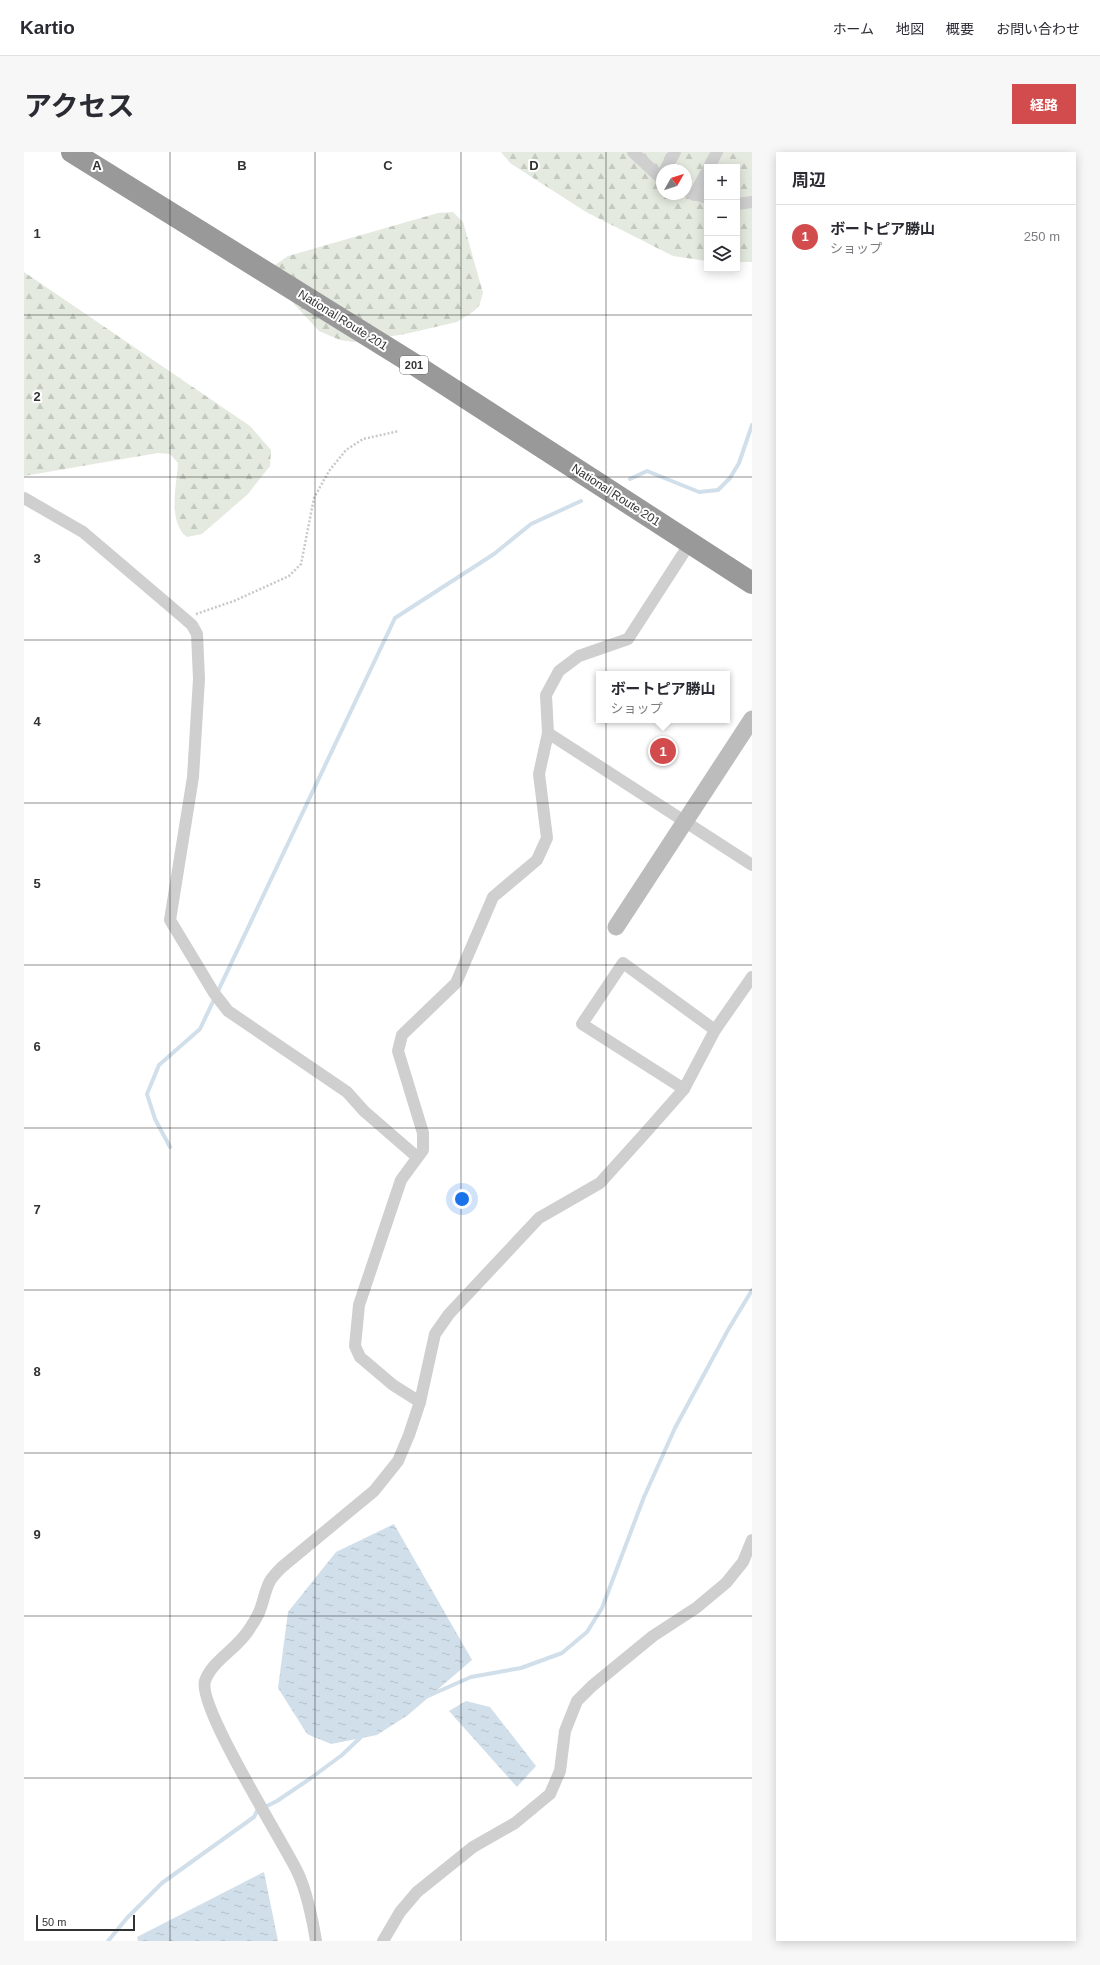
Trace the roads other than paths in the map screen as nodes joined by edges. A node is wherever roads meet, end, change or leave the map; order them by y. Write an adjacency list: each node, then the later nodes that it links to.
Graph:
1 (72, 152): 15 (highway, National Route 201 / 201)
2 (633, 152): 7 (street)
3 (675, 152): 5 (street)
4 (717, 152): 6 (street)
5 (668, 164)
6 (711, 164)
7 (656, 171)
8 (704, 175): 9 (street)
9 (692, 190)
10 (692, 194): 11 (street)
11 (704, 197)
12 (752, 202): 13 (street)
13 (740, 204)
14 (24, 498): 25 (street)
15 (690, 543): 16 (highway, National Route 201 / 201); 18 (street)
16 (752, 583)
17 (752, 719): 19 (street)
18 (548, 733): 19 (street); 25 (street)
19 (685, 822): 20 (street); 21 (street)
20 (752, 865)
21 (616, 927)
22 (752, 977): 23 (street)
23 (716, 1030): 24 (street); 24 (street)
24 (684, 1089): 26 (street)
25 (417, 1156): 26 (street)
26 (420, 1402): 28 (street)
27 (752, 1540): 29 (street)
28 (316, 1941)
29 (383, 1941)

